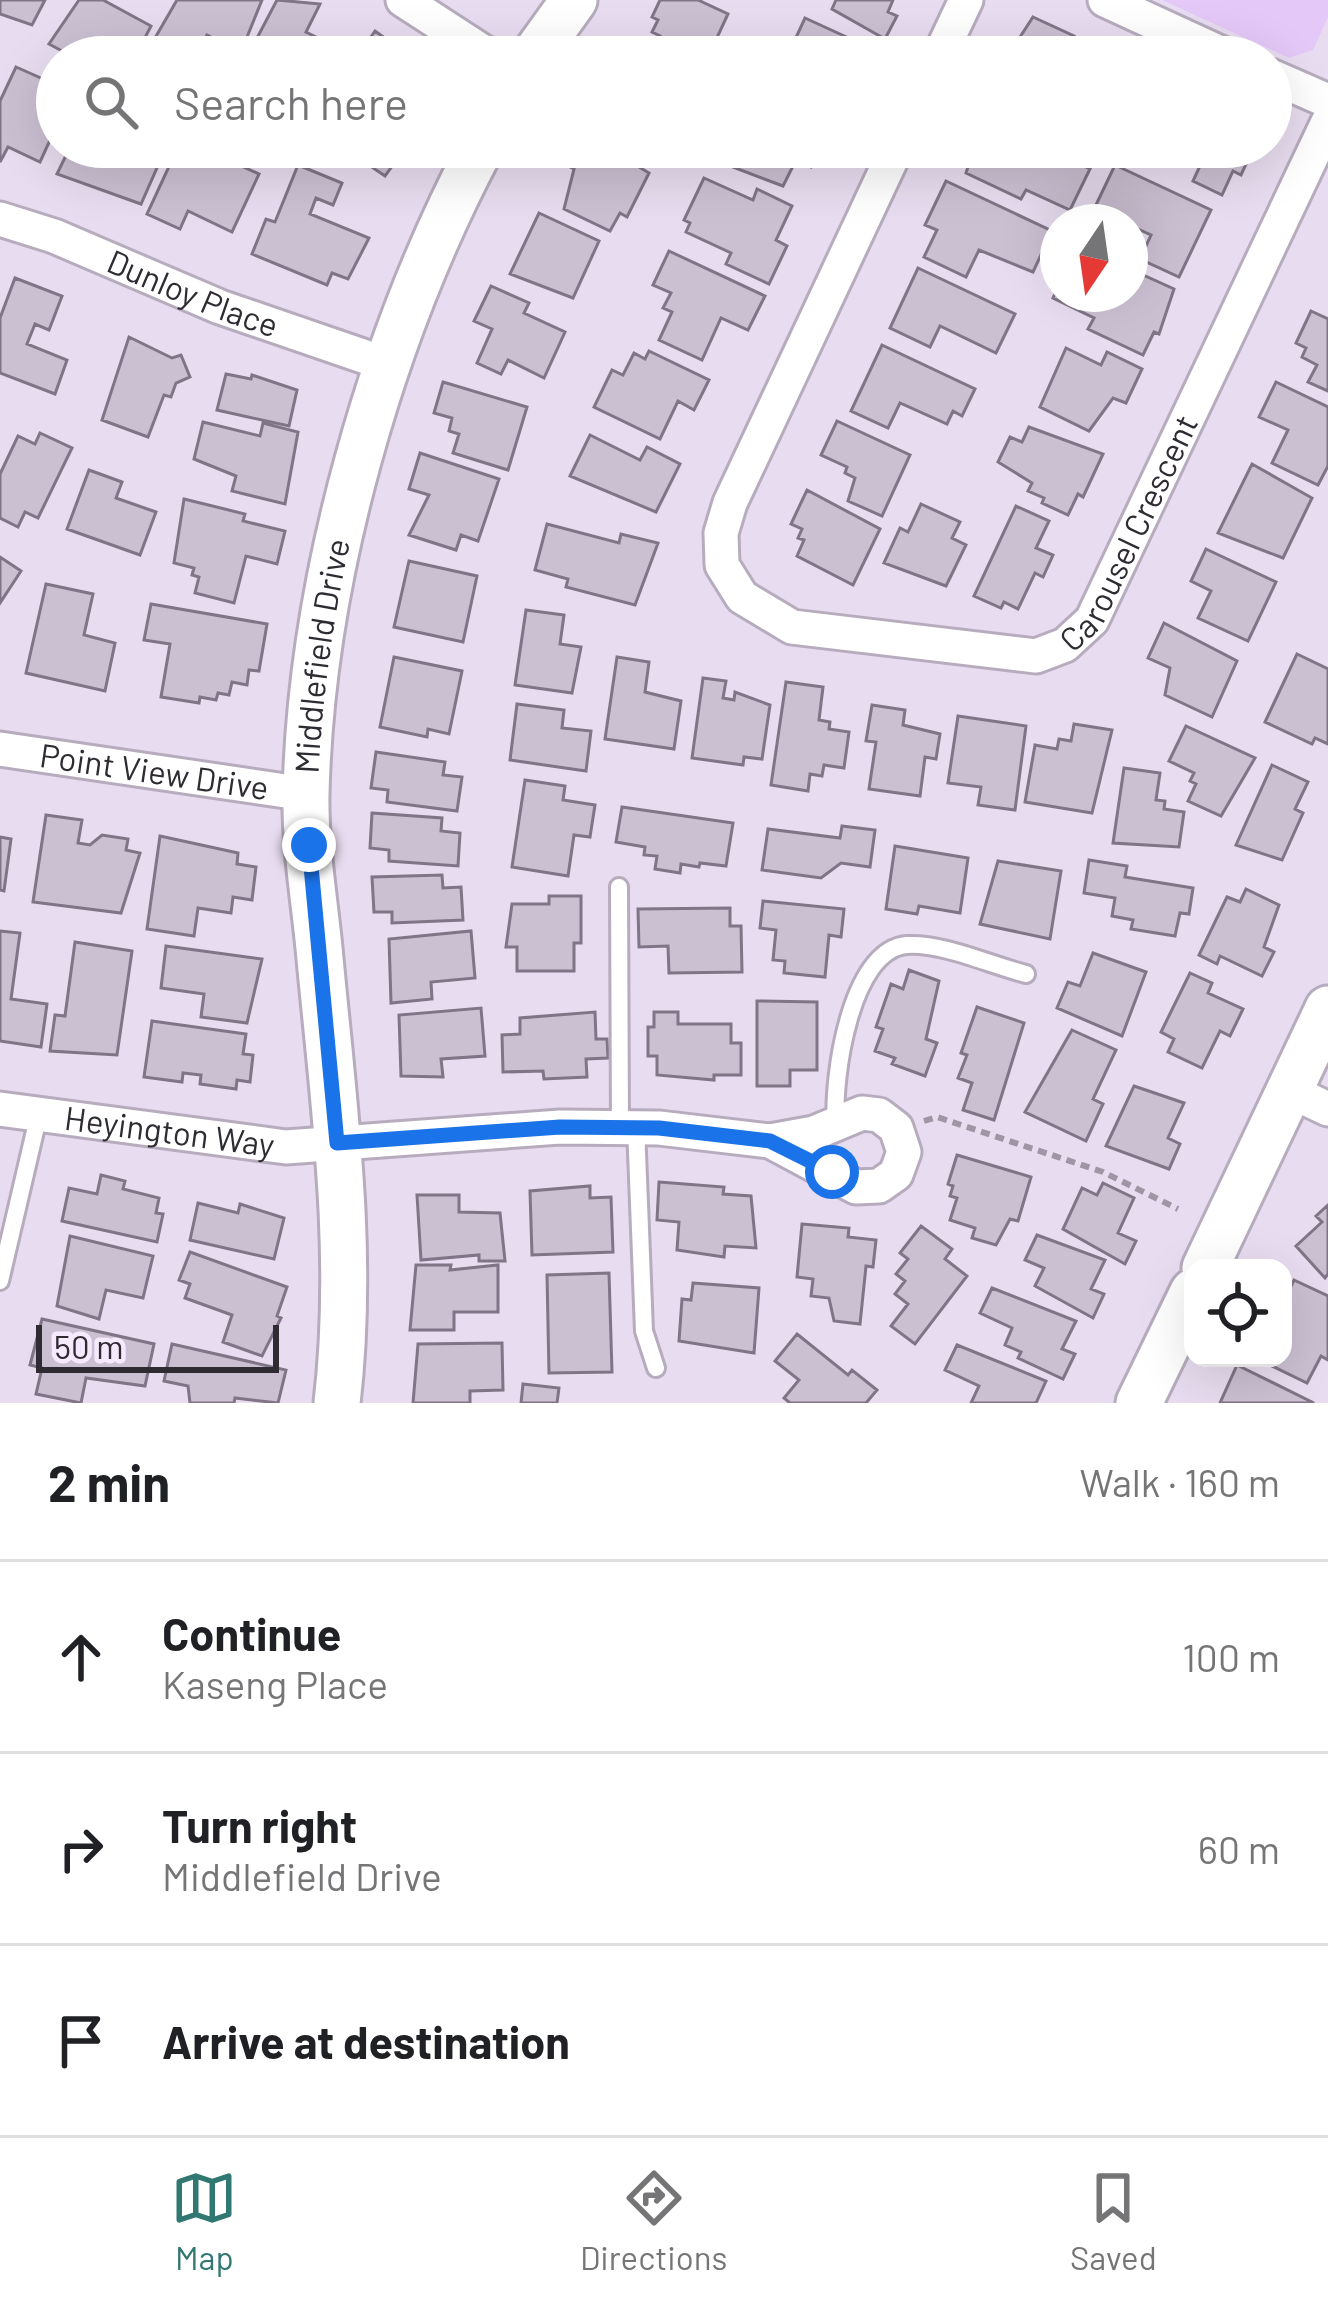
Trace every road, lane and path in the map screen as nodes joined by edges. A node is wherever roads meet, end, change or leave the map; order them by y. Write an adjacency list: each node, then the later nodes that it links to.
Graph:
1 (403, 0): 5 (street)
2 (574, 0): 6 (street)
3 (966, 0): 7 (street)
4 (1105, 0): 8 (street)
5 (459, 36)
6 (548, 36)
7 (950, 36)
8 (1183, 36)
9 (1292, 85): 10 (street)
10 (1328, 101)
11 (1328, 122): 13 (street, Carousel Crescent)
12 (470, 168): 15 (street, Middlefield Drive)
13 (887, 168)
14 (0, 219): 15 (street, Dunloy Place)
15 (386, 364): 17 (street, Middlefield Drive)
16 (0, 749): 17 (street, Point View Drive)
17 (306, 794): 28 (street, Middlefield Drive)
18 (620, 887): 25 (lane)
19 (1026, 974): 24 (lane)
20 (1328, 1009): 21 (street)
21 (1308, 1100): 30 (street)
22 (0, 1109): 23 (street, Heyington Way)
23 (39, 1114): 28 (street, Heyington Way); 31 (lane)
24 (836, 1124): 26 (street); 27 (street)
25 (628, 1127): 27 (street, Heyington Way); 28 (street, Heyington Way); 33 (lane)
26 (896, 1128): 27 (street); 29 (path)
27 (770, 1141)
28 (337, 1143): 34 (street, Middlefield Drive)
29 (1178, 1209)
30 (1211, 1259)
31 (0, 1281)
32 (1184, 1310): 35 (street)
33 (656, 1368)
34 (337, 1403)
35 (1139, 1403)

